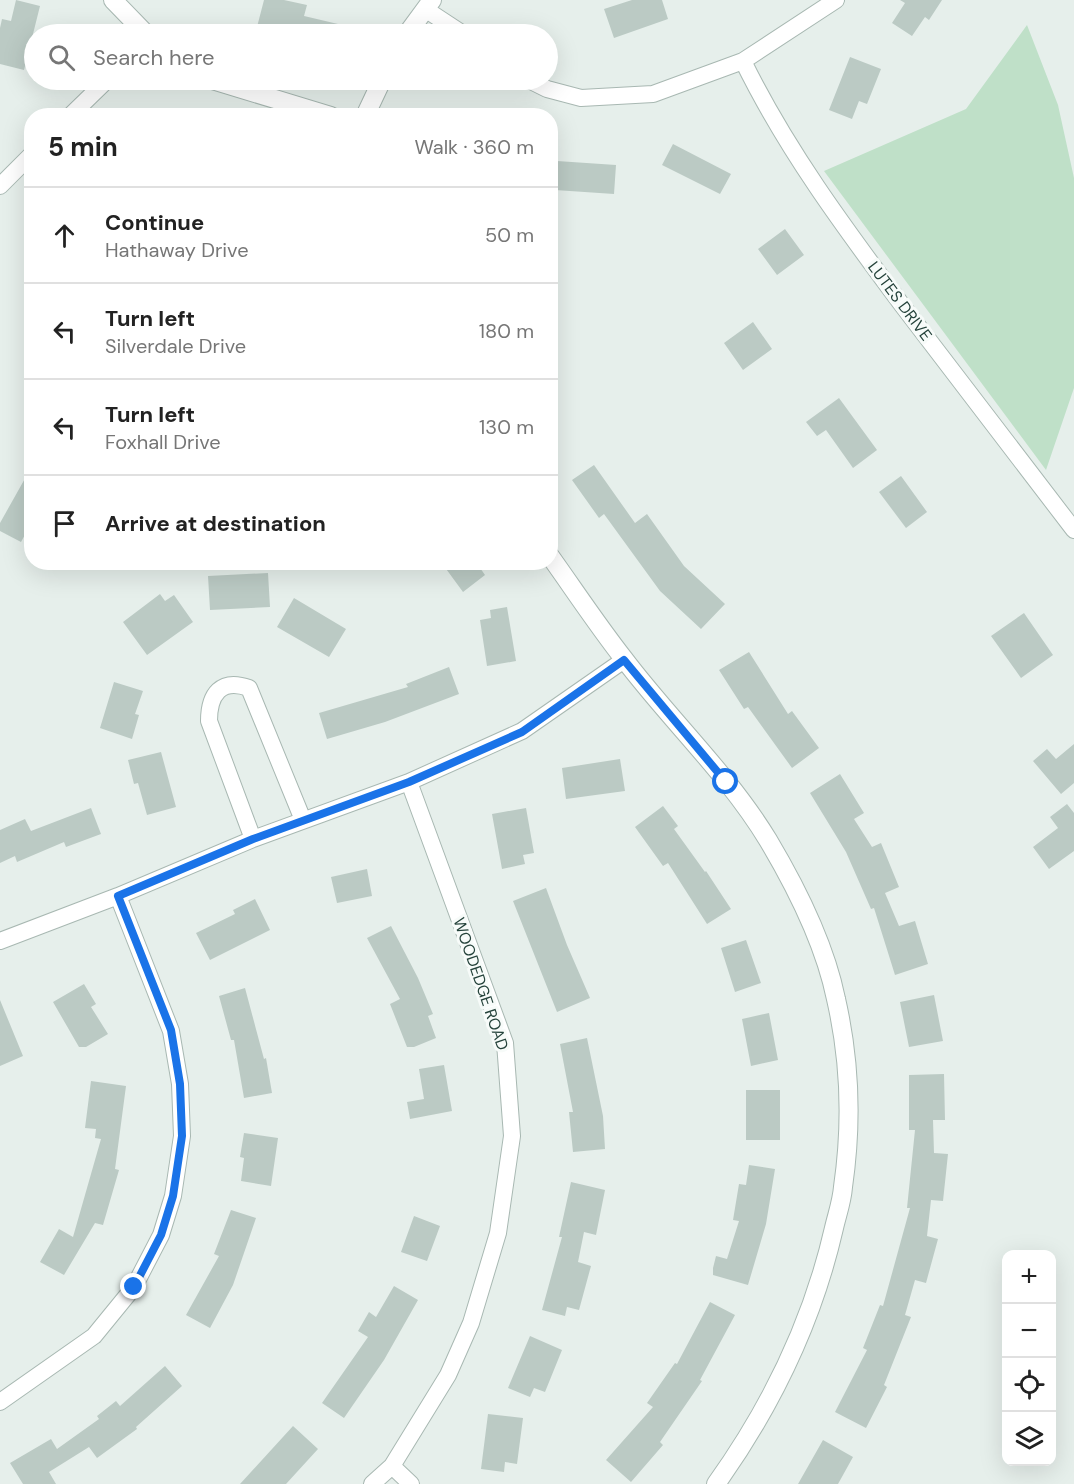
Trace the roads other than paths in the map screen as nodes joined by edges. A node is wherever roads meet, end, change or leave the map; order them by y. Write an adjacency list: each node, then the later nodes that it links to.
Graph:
1 (113, 0): 4 (street)
2 (836, 0): 7 (street)
3 (428, 4): 5 (street); 6 (street)
4 (136, 24)
5 (414, 24)
6 (451, 24)
7 (743, 61): 11 (street); 17 (street, LUTES DRIVE)
8 (97, 90): 12 (street)
9 (246, 90): 13 (street)
10 (377, 90): 14 (street)
11 (551, 90)
12 (78, 108)
13 (305, 108)
14 (369, 108)
15 (24, 162): 16 (street)
16 (0, 186)
17 (1074, 530)
18 (558, 567): 19 (street)
19 (624, 660): 20 (street); 29 (street)
20 (409, 782): 21 (street); 26 (street, WOODEDGE ROAD)
21 (303, 820): 22 (street); 22 (street)
22 (253, 839): 23 (street)
23 (118, 896): 24 (street); 25 (street)
24 (0, 941)
25 (0, 1402)
26 (392, 1466): 27 (street, WOODEDGE ROAD); 28 (street)
27 (372, 1484)
28 (411, 1484)
29 (716, 1484)

